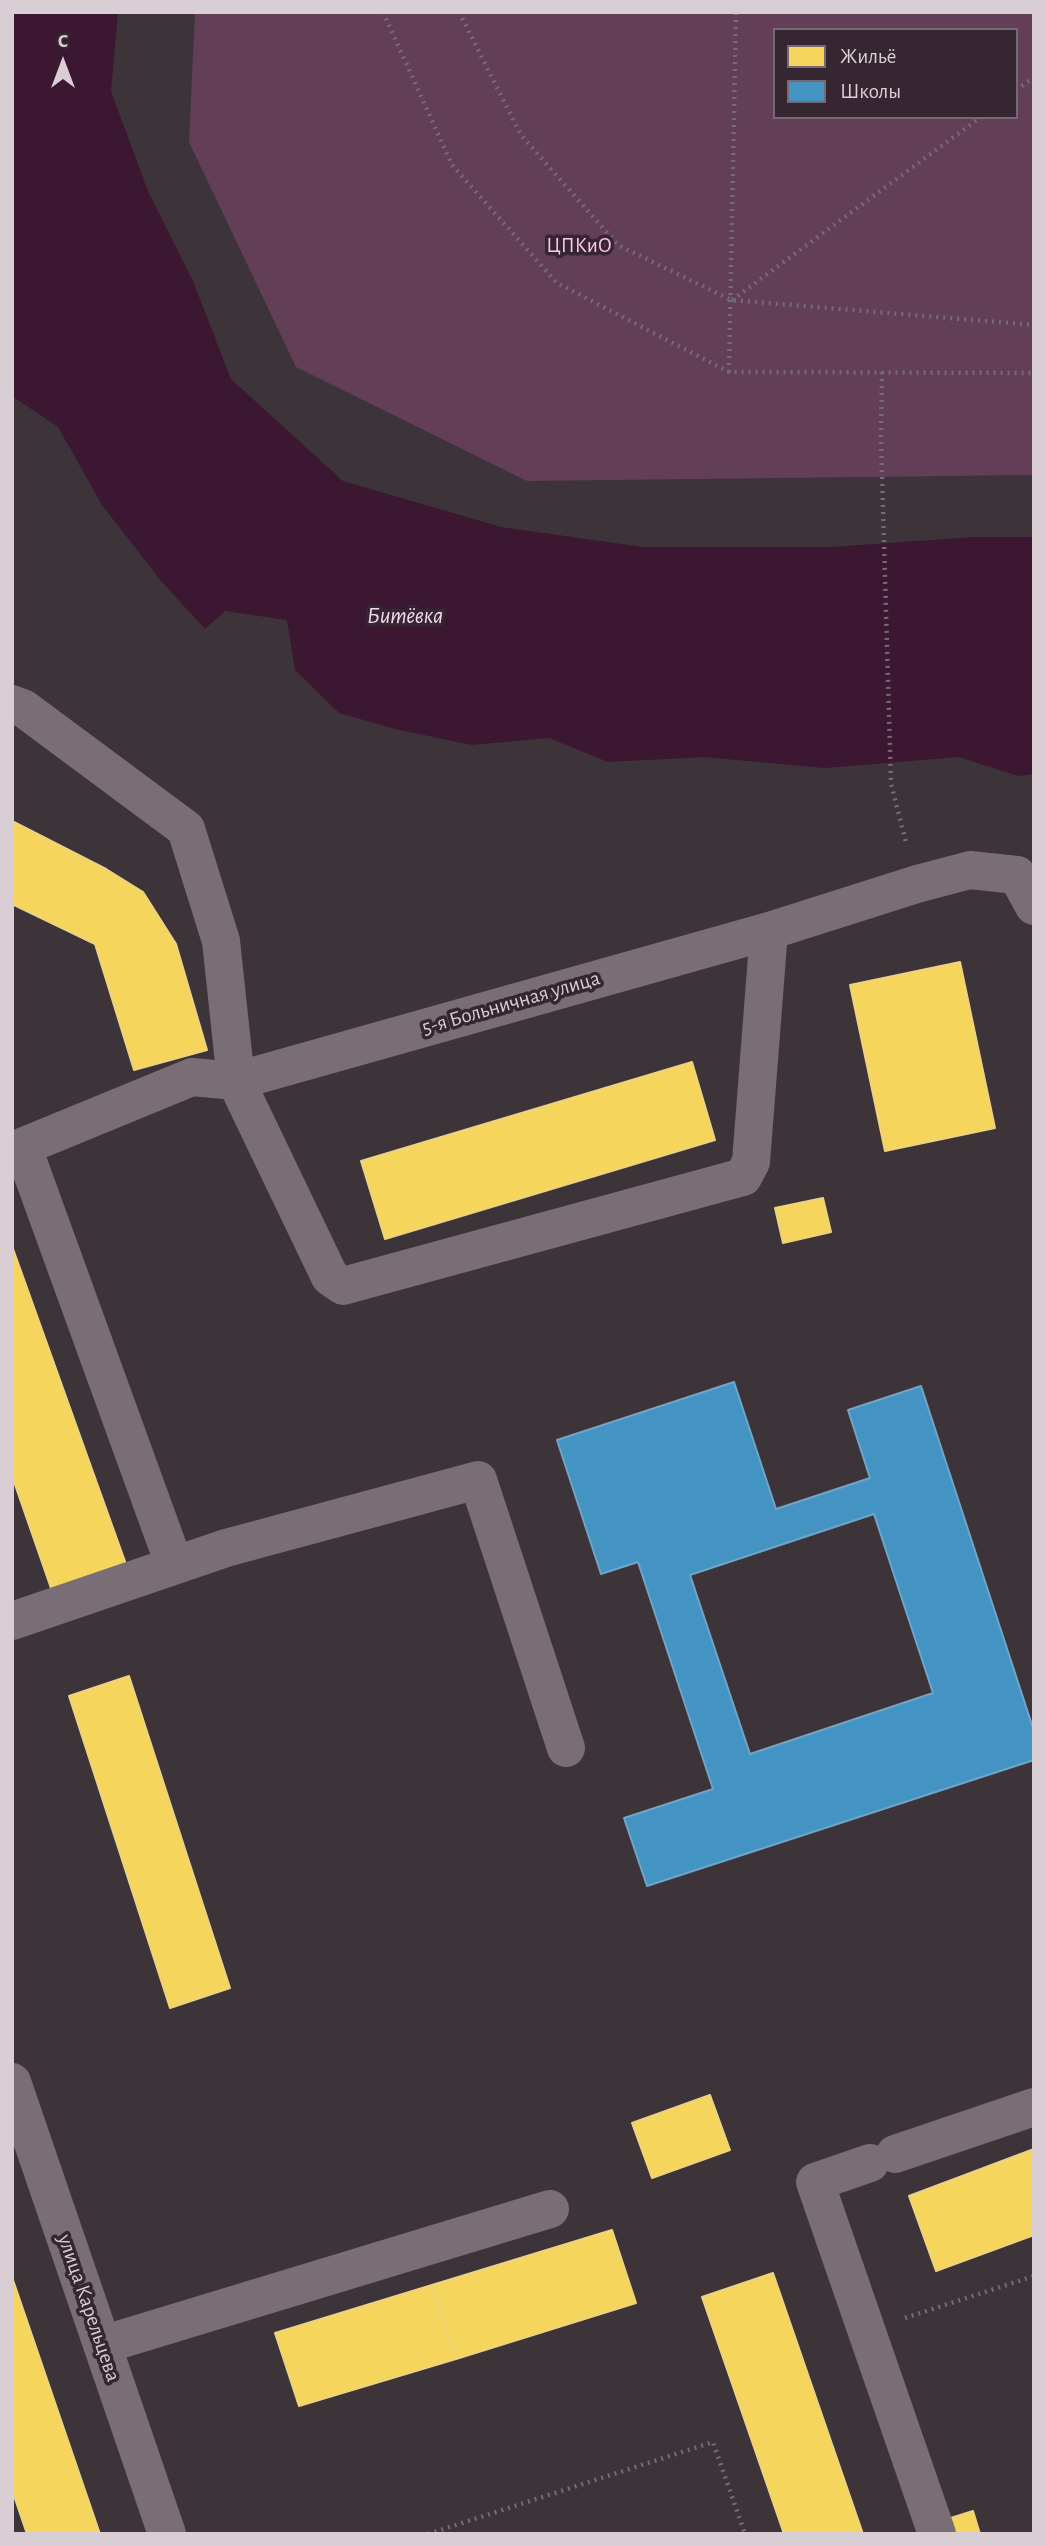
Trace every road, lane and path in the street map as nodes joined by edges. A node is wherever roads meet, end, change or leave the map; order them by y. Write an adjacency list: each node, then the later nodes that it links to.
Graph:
1 (383, 12): 9 (path)
2 (459, 12): 7 (path)
3 (736, 12): 7 (path)
4 (1034, 77): 5 (path)
5 (1018, 89)
6 (978, 119): 7 (path)
7 (731, 300): 8 (path); 9 (path)
8 (1034, 324)
9 (729, 372): 10 (path)
10 (882, 372): 11 (path); 13 (path)
11 (1034, 373)
12 (12, 704): 16 (street)
13 (917, 884): 14 (street, 5-я Больничная улица); 15 (street, 5-я Больничная улица)
14 (1025, 891)
15 (769, 931): 16 (street, 5-я Больничная улица); 16 (street)
16 (236, 1081): 17 (street, 5-я Больничная улица)
17 (17, 1149): 18 (street)
18 (174, 1564): 19 (street); 20 (street)
19 (12, 1621)
20 (566, 1748)
21 (12, 2082): 26 (street, улица Карельцева)
22 (1034, 2107): 25 (street)
23 (551, 2209): 26 (street)
24 (1034, 2276): 25 (path)
25 (867, 2330): 30 (street)
26 (102, 2346): 27 (street, улица Карельцева)
27 (166, 2534)
28 (428, 2534): 29 (path)
29 (745, 2534)
30 (937, 2534)

